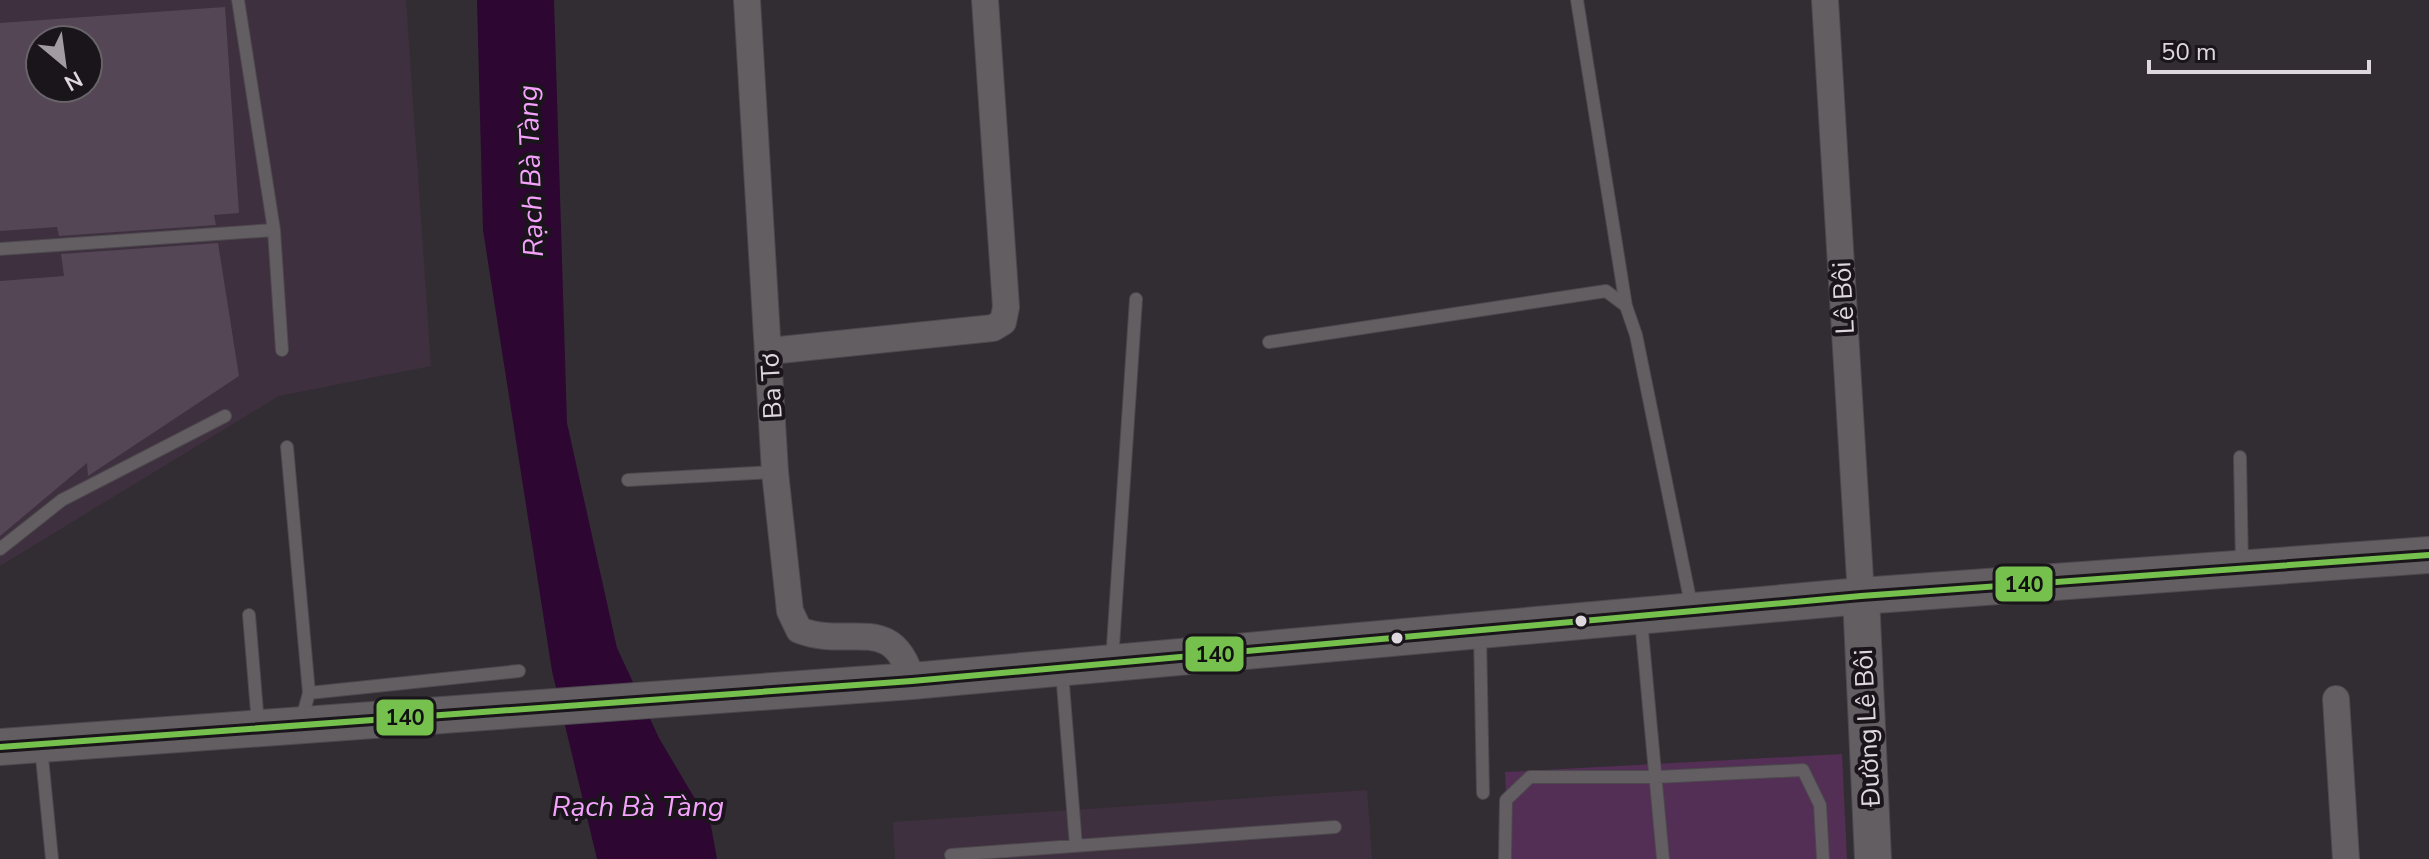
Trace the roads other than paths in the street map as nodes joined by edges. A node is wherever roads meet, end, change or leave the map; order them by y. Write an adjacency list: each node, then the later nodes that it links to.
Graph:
1 (238, 0): 6 (lane)
2 (747, 0): 12 (street, Ba Tơ)
3 (985, 0): 12 (street)
4 (1577, 0): 9 (lane)
5 (1825, 0): 21 (street, Lê Bôi)
6 (274, 230): 7 (lane); 11 (lane)
7 (0, 249)
8 (1136, 299): 26 (lane)
9 (1626, 306): 10 (lane); 22 (lane)
10 (1269, 342)
11 (282, 350)
12 (770, 351): 16 (street, Ba Tơ)
13 (225, 416): 18 (lane)
14 (287, 447): 31 (lane)
15 (2240, 457): 20 (lane)
16 (775, 472): 17 (lane); 29 (street, Ba Tơ)
17 (628, 480)
18 (0, 549)
19 (2429, 555): 20 (main road)
20 (2242, 569): 21 (main road)
21 (1861, 596): 22 (main road); 44 (main road, Đường Lê Bôi)
22 (1693, 612): 24 (main road)
23 (249, 615): 32 (lane)
24 (1641, 617): 25 (main road); 35 (lane)
25 (1480, 631): 26 (main road); 36 (lane)
26 (1112, 664): 27 (main road)
27 (1062, 668): 29 (main road); 38 (lane)
28 (519, 671): 31 (lane)
29 (912, 681): 31 (main road)
30 (2336, 699): 45 (street)
31 (305, 709): 32 (main road)
32 (258, 728): 33 (main road)
33 (40, 744): 34 (main road); 40 (lane)
34 (0, 747)
35 (1656, 777): 41 (lane); 42 (lane); 43 (lane)
36 (1483, 793)
37 (1335, 827): 38 (lane)
38 (1076, 846): 39 (lane)
39 (951, 855)
40 (52, 859)
41 (1505, 859)
42 (1663, 859)
43 (1823, 859)
44 (1873, 859)
45 (2346, 859)

